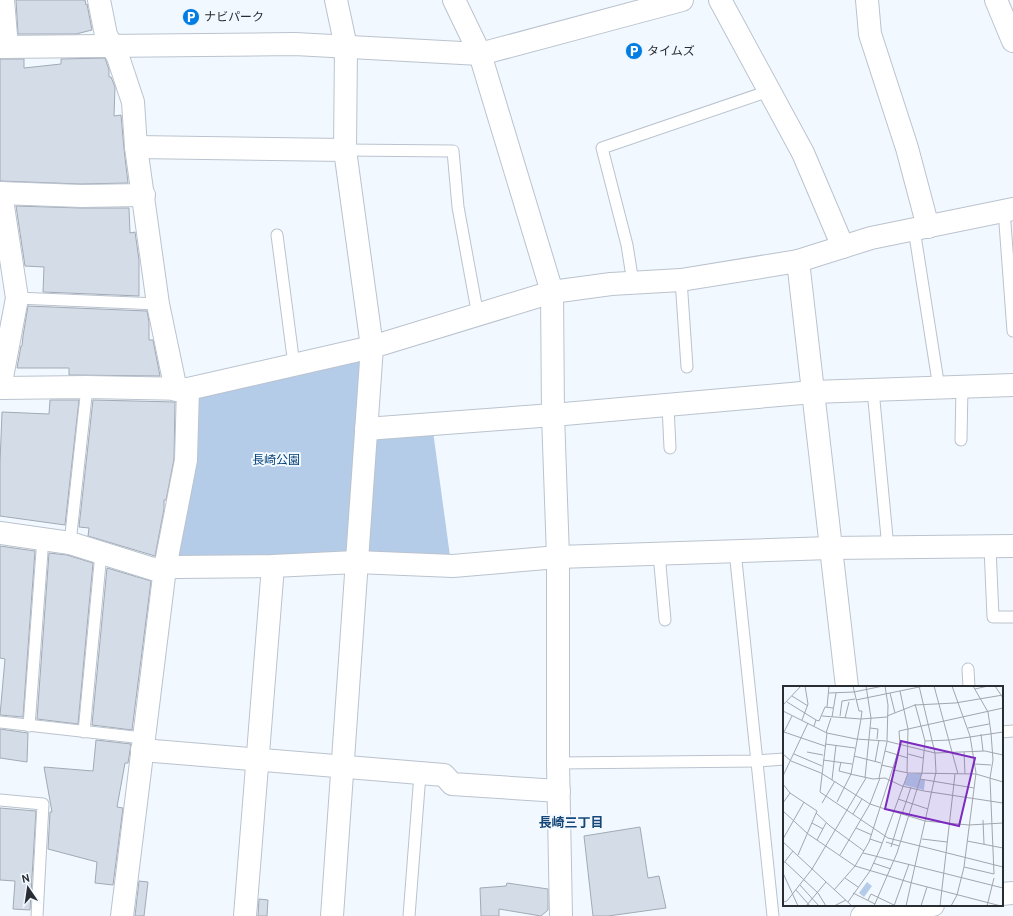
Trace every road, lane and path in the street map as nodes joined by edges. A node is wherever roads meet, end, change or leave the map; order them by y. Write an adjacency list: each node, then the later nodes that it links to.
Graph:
1 (3, 0): 11 (street)
2 (99, 0): 10 (street)
3 (336, 0): 12 (street)
4 (454, 0): 13 (street)
5 (682, 0): 13 (street)
6 (720, 0): 14 (street)
7 (867, 0): 20 (street)
8 (996, 0): 9 (street)
9 (1013, 41)
10 (112, 46): 11 (street); 12 (street); 15 (street)
11 (4, 47)
12 (346, 47): 13 (street); 16 (street)
13 (480, 54): 26 (street)
14 (769, 90): 22 (street); 25 (lane)
15 (136, 148): 16 (street); 18 (street)
16 (345, 150): 29 (lane); 31 (street)
17 (0, 193): 18 (street); 27 (street)
18 (144, 195): 28 (street)
19 (1009, 209): 20 (street); 30 (lane)
20 (921, 228): 22 (street); 39 (lane)
21 (277, 235): 32 (lane)
22 (843, 247): 23 (street)
23 (798, 261): 24 (street); 42 (street)
24 (681, 280): 25 (street); 34 (lane)
25 (633, 283): 26 (street)
26 (552, 292): 29 (street); 44 (street)
27 (17, 298): 28 (lane); 33 (street)
28 (158, 304): 40 (street)
29 (478, 316): 31 (street)
30 (1013, 331)
31 (372, 347): 32 (street); 45 (street)
32 (294, 365): 40 (street)
33 (2, 367): 38 (street)
34 (687, 367)
35 (1013, 385): 37 (street)
36 (87, 387): 38 (street); 40 (street); 50 (lane)
37 (962, 387): 39 (street); 46 (lane)
38 (0, 388)
39 (939, 388): 41 (street)
40 (182, 389): 61 (street)
41 (873, 390): 42 (street); 54 (lane)
42 (813, 392): 43 (street); 53 (street)
43 (668, 406): 44 (street); 47 (lane)
44 (554, 416): 45 (street); 58 (street)
45 (366, 429): 59 (street)
46 (961, 440)
47 (670, 448)
48 (0, 533): 49 (street)
49 (43, 538): 50 (street); 68 (lane)
50 (70, 543): 56 (street)
51 (1013, 546): 52 (street)
52 (990, 547): 54 (street); 62 (lane)
53 (830, 548): 54 (street); 55 (street); 65 (street)
54 (888, 548)
55 (735, 551): 57 (street); 75 (lane)
56 (101, 553): 61 (street); 70 (lane)
57 (659, 554): 58 (street); 63 (lane)
58 (558, 556): 59 (street); 76 (street)
59 (356, 562): 60 (street); 77 (street)
60 (273, 566): 61 (street); 73 (street)
61 (165, 568): 72 (street)
62 (1013, 617)
63 (665, 620)
64 (968, 669): 66 (lane)
65 (847, 686)
66 (969, 686)
67 (0, 722): 68 (lane)
68 (29, 726): 70 (lane)
69 (1013, 731): 71 (lane)
70 (84, 732): 72 (lane)
71 (1003, 732)
72 (142, 744): 73 (street); 86 (street)
73 (257, 759): 77 (street); 87 (street)
74 (783, 759): 75 (lane)
75 (757, 760): 76 (lane); 91 (lane)
76 (558, 763): 79 (street)
77 (342, 767): 78 (street); 88 (street)
78 (420, 774): 79 (street); 89 (lane)
79 (559, 791): 90 (street)
80 (0, 800): 85 (lane)
81 (1013, 893): 82 (street)
82 (1003, 894)
83 (925, 906): 84 (street)
84 (870, 913)
85 (37, 916)
86 (122, 916)
87 (245, 916)
88 (332, 916)
89 (409, 916)
90 (561, 916)
91 (772, 916)

